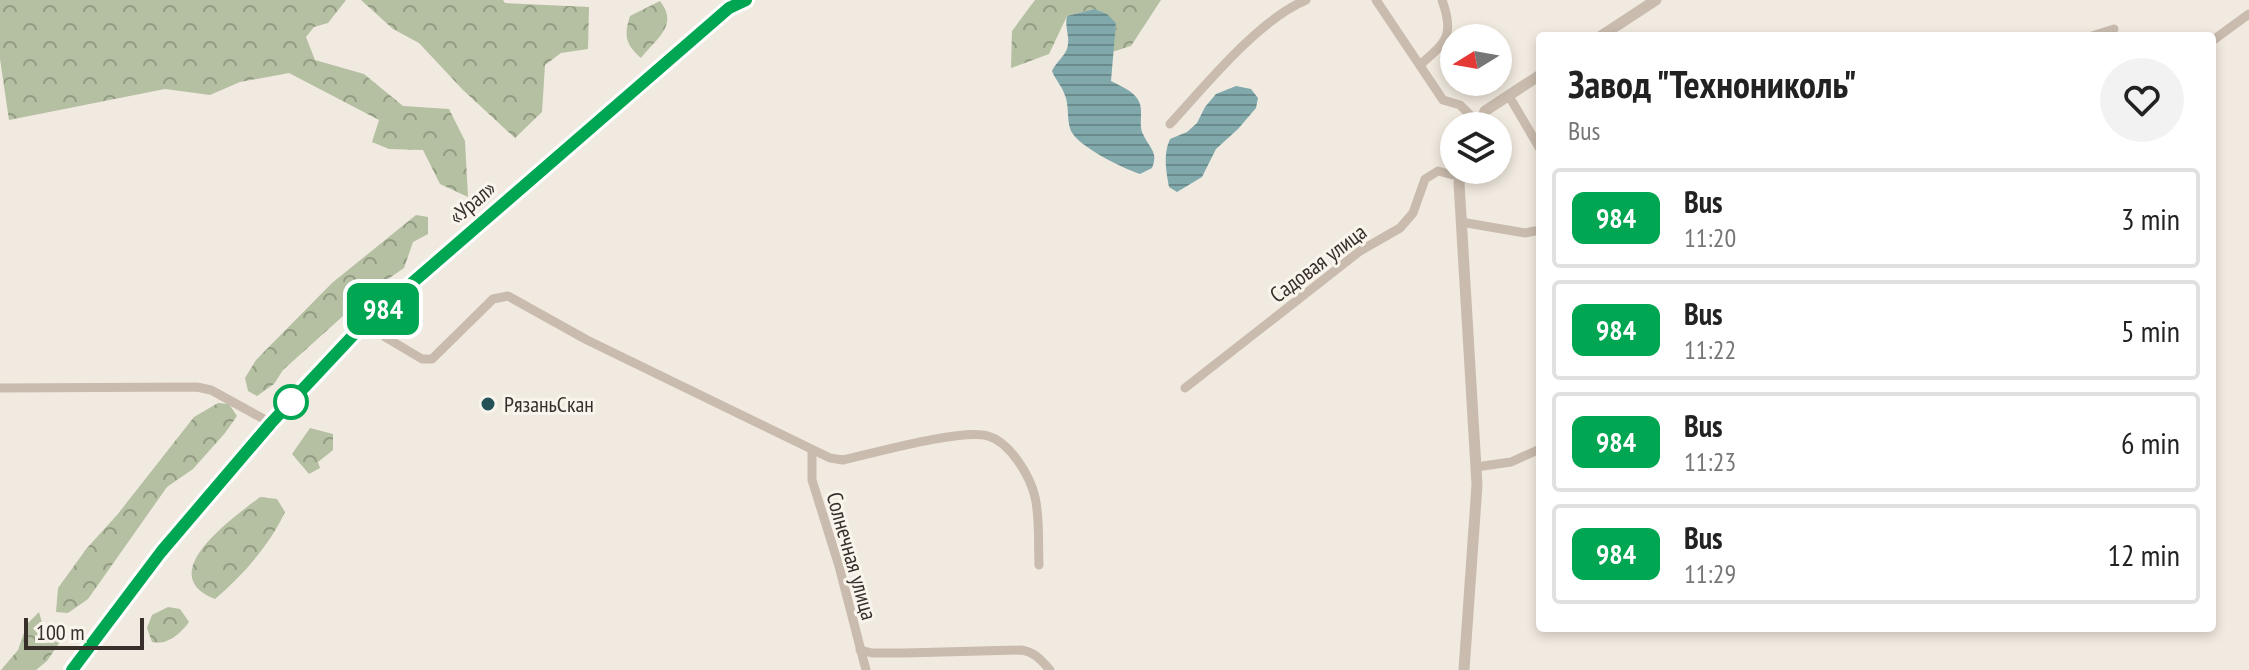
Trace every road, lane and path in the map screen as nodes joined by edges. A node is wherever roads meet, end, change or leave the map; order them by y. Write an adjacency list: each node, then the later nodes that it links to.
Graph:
1 (746, 0): 6 (highway, «Урал»)
2 (1306, 0): 18 (street)
3 (1376, 0): 12 (street)
4 (1442, 0): 12 (street)
5 (1656, 0): 9 (street)
6 (732, 4): 24 (highway, «Урал»)
7 (2249, 14): 11 (street)
8 (2114, 29): 10 (street)
9 (1607, 32)
10 (2105, 32)
11 (2216, 38)
12 (1420, 65): 16 (street)
13 (1536, 78): 14 (street)
14 (1512, 94)
15 (1509, 96): 17 (street); 19 (street)
16 (1467, 112)
17 (1485, 112)
18 (1170, 124)
19 (1536, 142)
20 (1440, 171): 26 (street, Садовая улица)
21 (1459, 184): 22 (street)
22 (1461, 222): 23 (street); 30 (street)
23 (1536, 231)
24 (380, 311): 27 (highway, «Урал»); 28 (street)
25 (0, 388): 27 (street)
26 (1185, 388)
27 (271, 423): 33 (highway, «Урал»)
28 (812, 451): 31 (street); 32 (street, Солнечная улица)
29 (1536, 451): 30 (street)
30 (1476, 467): 36 (street)
31 (1039, 565)
32 (860, 650): 34 (street, Солнечная улица); 35 (street)
33 (72, 670)
34 (866, 670)
35 (1050, 670)
36 (1464, 670)

